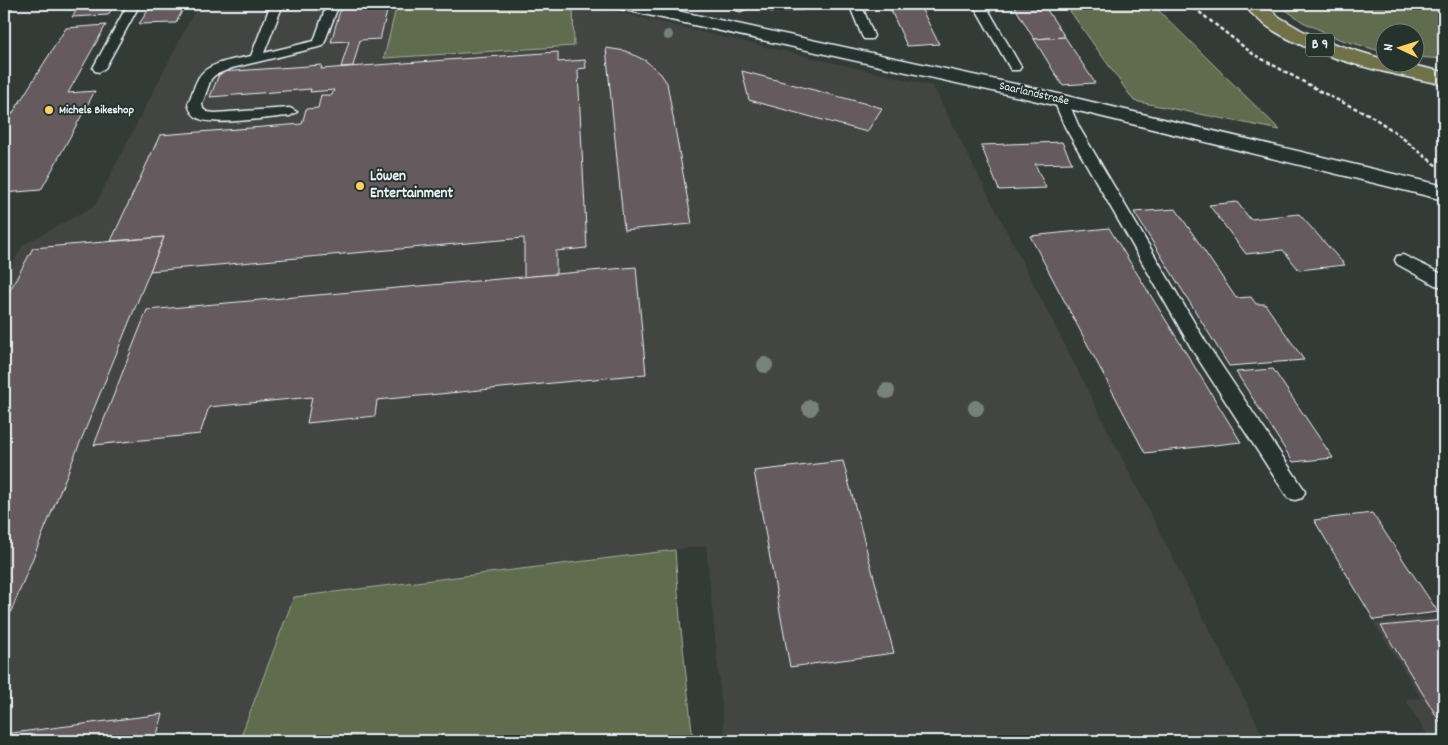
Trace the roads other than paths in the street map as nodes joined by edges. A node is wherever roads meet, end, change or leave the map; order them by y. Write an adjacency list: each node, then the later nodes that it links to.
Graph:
1 (134, 4): 12 (lane)
2 (280, 4): 9 (lane)
3 (333, 4): 9 (lane)
4 (621, 4): 17 (main road, Saarlandstraße)
5 (855, 4): 8 (lane)
6 (979, 4): 11 (lane, Saarlandstraße)
7 (1252, 4): 10 (highway, B 9)
8 (868, 36)
9 (256, 58): 18 (lane)
10 (1376, 63)
11 (1014, 67)
12 (99, 68)
13 (1426, 71): 15 (highway, B 9)
14 (1415, 72): 16 (highway, B 9)
15 (1444, 73)
16 (1444, 78)
17 (1060, 100): 19 (main road, Saarlandstraße); 22 (lane)
18 (290, 112)
19 (1444, 194)
20 (1403, 260): 21 (lane)
21 (1443, 282)
22 (1294, 492)

